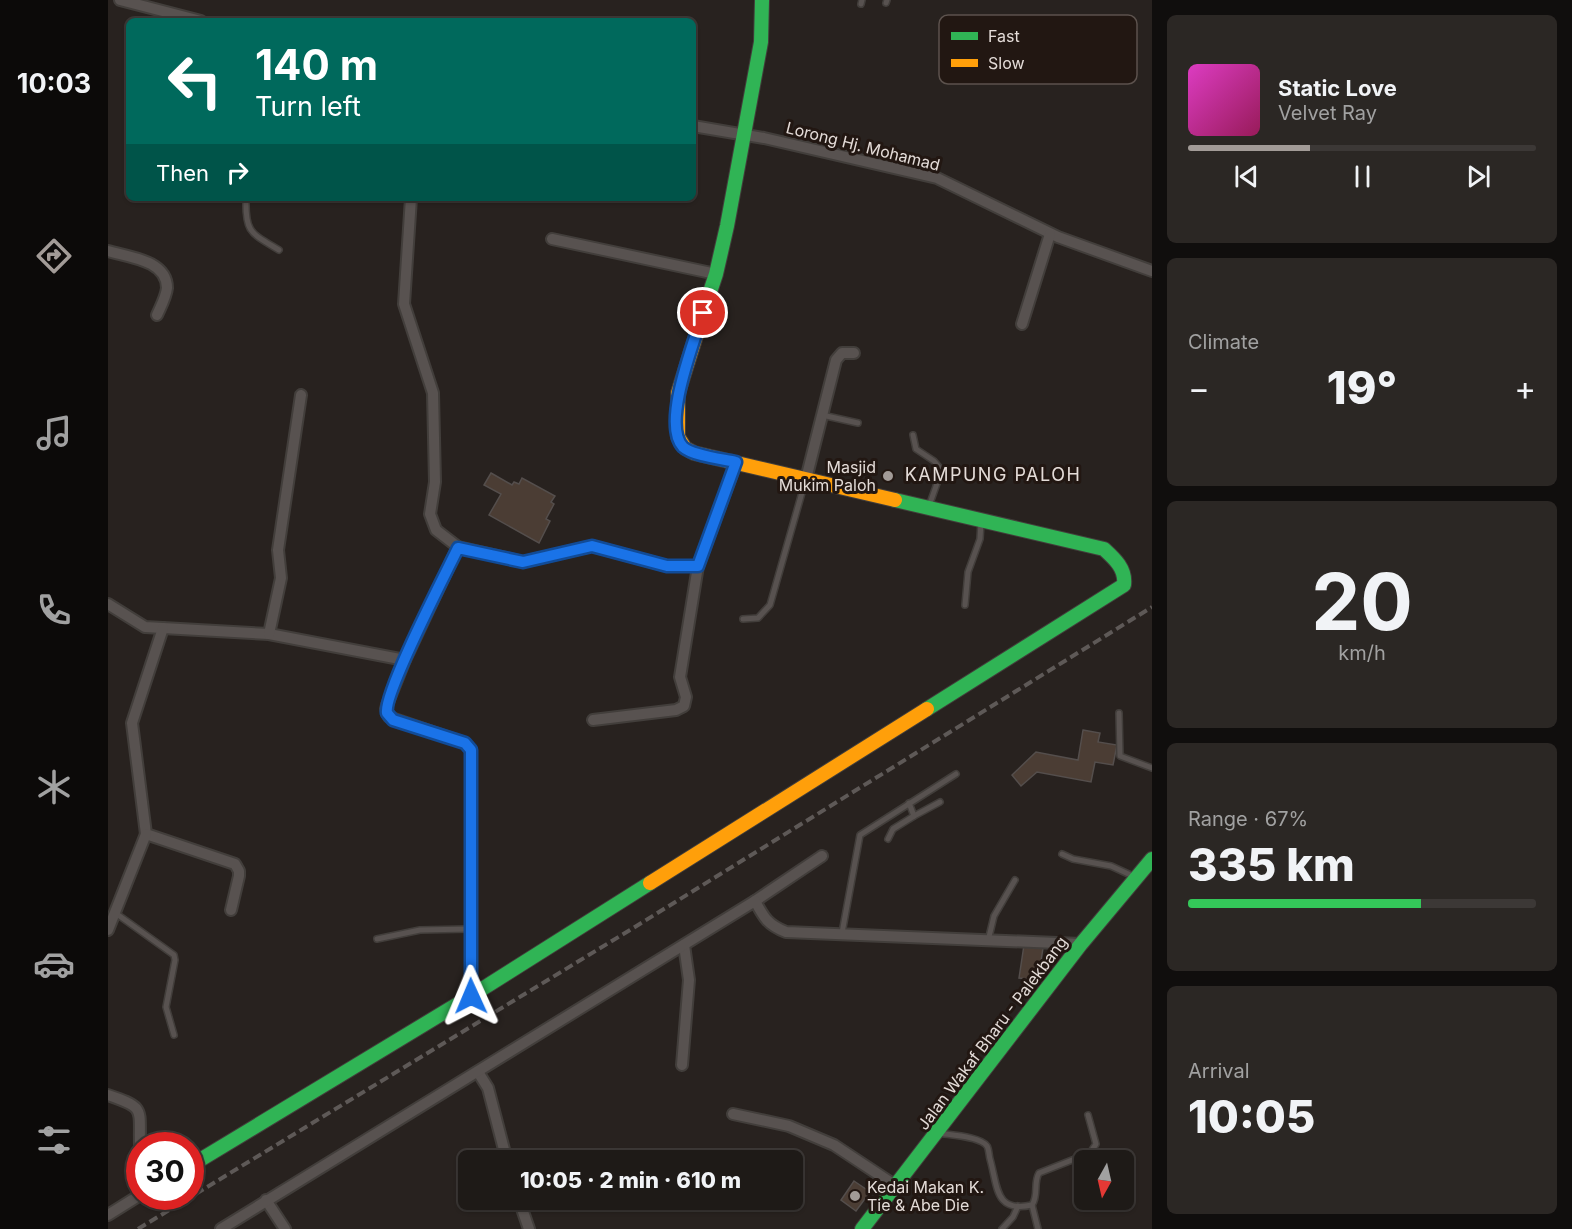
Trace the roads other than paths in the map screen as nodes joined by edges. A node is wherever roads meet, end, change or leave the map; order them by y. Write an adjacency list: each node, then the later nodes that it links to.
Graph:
1 (120, 0): 3 (street)
2 (762, 0): 5 (street)
3 (189, 18)
4 (696, 126): 5 (street, Lorong Hj. Mohamad)
5 (742, 134): 8 (street, Lorong Hj. Mohamad); 13 (street)
6 (246, 201): 10 (lane)
7 (411, 201): 25 (street)
8 (1050, 234): 12 (street, Lorong Hj. Mohamad); 15 (street)
9 (552, 240): 13 (street)
10 (279, 250)
11 (108, 251): 14 (street)
12 (1152, 271)
13 (716, 274): 21 (street)
14 (157, 315)
15 (1022, 324)
16 (854, 353): 18 (street)
17 (301, 395): 31 (street)
18 (821, 414): 19 (lane); 22 (street)
19 (858, 423)
20 (913, 435): 23 (lane)
21 (736, 462): 22 (street); 26 (street)
22 (806, 479): 23 (street); 29 (lane)
23 (929, 508): 24 (street)
24 (981, 520): 28 (lane); 57 (street)
25 (458, 548): 26 (street); 32 (street)
26 (698, 566): 34 (street)
27 (108, 604): 30 (street)
28 (965, 604)
29 (743, 619)
30 (163, 628): 31 (street); 40 (street)
31 (269, 634): 32 (street)
32 (405, 660): 50 (street)
33 (1119, 713): 35 (lane)
34 (592, 720)
35 (1152, 768)
36 (956, 774): 38 (lane)
37 (940, 802): 39 (lane)
38 (909, 803): 39 (lane); 52 (lane)
39 (914, 816): 41 (lane)
40 (147, 834): 48 (street); 49 (street)
41 (888, 839)
42 (1062, 854): 45 (lane)
43 (822, 856): 47 (street)
44 (1152, 859): 45 (street, Jalan Wakaf Bharu - Palekbang)
45 (1136, 878): 55 (street, Jalan Wakaf Bharu - Palekbang)
46 (1015, 880): 54 (lane)
47 (755, 901): 52 (street); 56 (street)
48 (231, 910)
49 (114, 912): 51 (street); 58 (lane)
50 (469, 929): 53 (lane); 57 (street)
51 (108, 930)
52 (842, 935): 54 (street)
53 (377, 939)
54 (988, 941): 55 (street)
55 (1081, 944): 65 (street, Jalan Wakaf Bharu - Palekbang)
56 (684, 945): 59 (street); 60 (street)
57 (471, 996): 67 (street)
58 (174, 1035)
59 (682, 1065)
60 (478, 1072): 66 (street); 69 (street)
61 (108, 1095): 64 (street)
62 (733, 1114): 68 (street)
63 (1088, 1115): 71 (lane)
64 (140, 1132)
65 (936, 1133): 68 (street, Jalan Wakaf Bharu - Palekbang); 72 (lane)
66 (504, 1150)
67 (204, 1158)
68 (896, 1186): 78 (street, Jalan Wakaf Bharu - Palekbang)
69 (266, 1200): 75 (street); 76 (street)
70 (126, 1204): 74 (street)
71 (1032, 1205): 72 (lane); 80 (lane)
72 (1018, 1206): 79 (lane)
73 (522, 1210): 77 (street)
74 (108, 1215)
75 (221, 1229)
76 (285, 1229)
77 (529, 1229)
78 (862, 1229)
79 (1002, 1229)
80 (1038, 1229)

